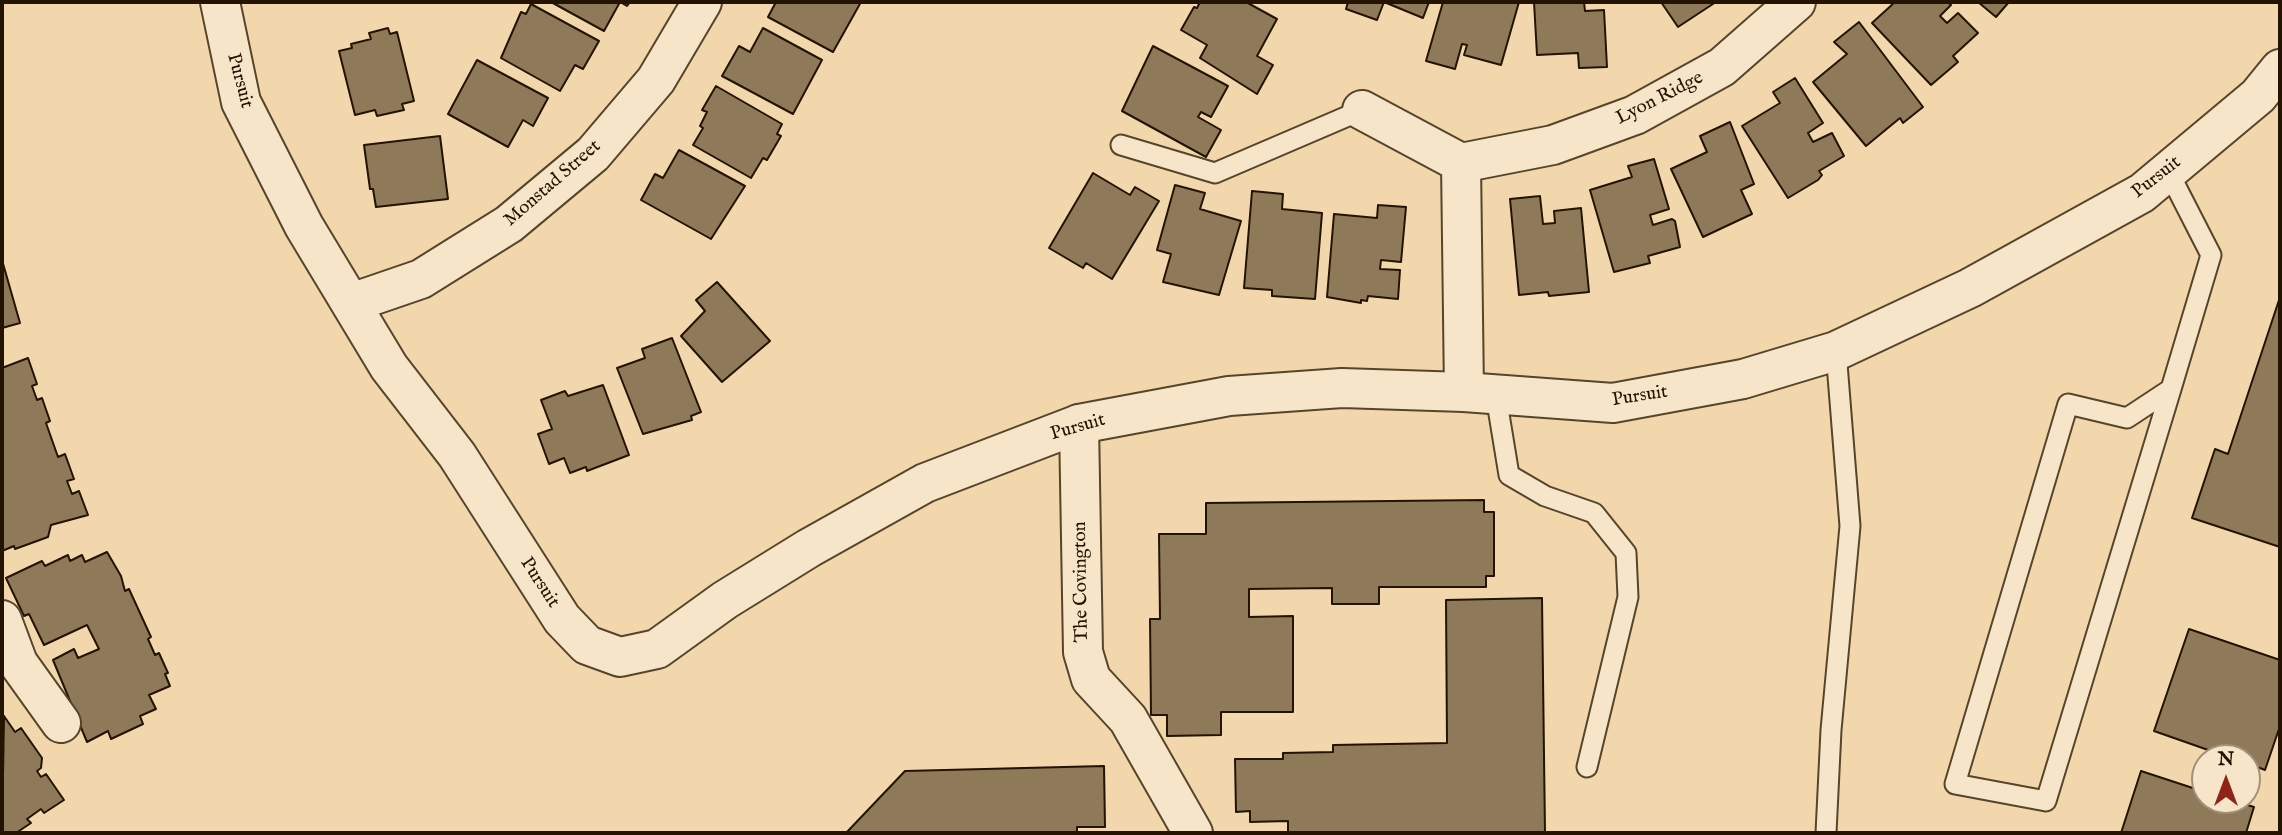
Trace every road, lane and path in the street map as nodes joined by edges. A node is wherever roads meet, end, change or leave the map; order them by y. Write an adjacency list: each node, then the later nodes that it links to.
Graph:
1 (220, 2): 9 (street, Pursuit)
2 (702, 2): 9 (street, Monstad Street)
3 (1796, 2): 7 (street, Lyon Ridge)
4 (2280, 69): 8 (street, Pursuit)
5 (1362, 110): 6 (lane); 7 (street)
6 (1121, 145)
7 (1461, 163): 12 (street)
8 (2168, 171): 10 (street, Pursuit); 11 (lane)
9 (351, 303): 13 (street, Pursuit)
10 (1836, 351): 12 (street, Pursuit); 19 (lane)
11 (2171, 389): 11 (lane)
12 (1480, 394): 13 (street, Pursuit); 17 (lane)
13 (1079, 424): 18 (street, The Covington)
14 (2, 620): 15 (street)
15 (10, 669): 16 (street)
16 (61, 723)
17 (1587, 767)
18 (1193, 833)
19 (1826, 833)

